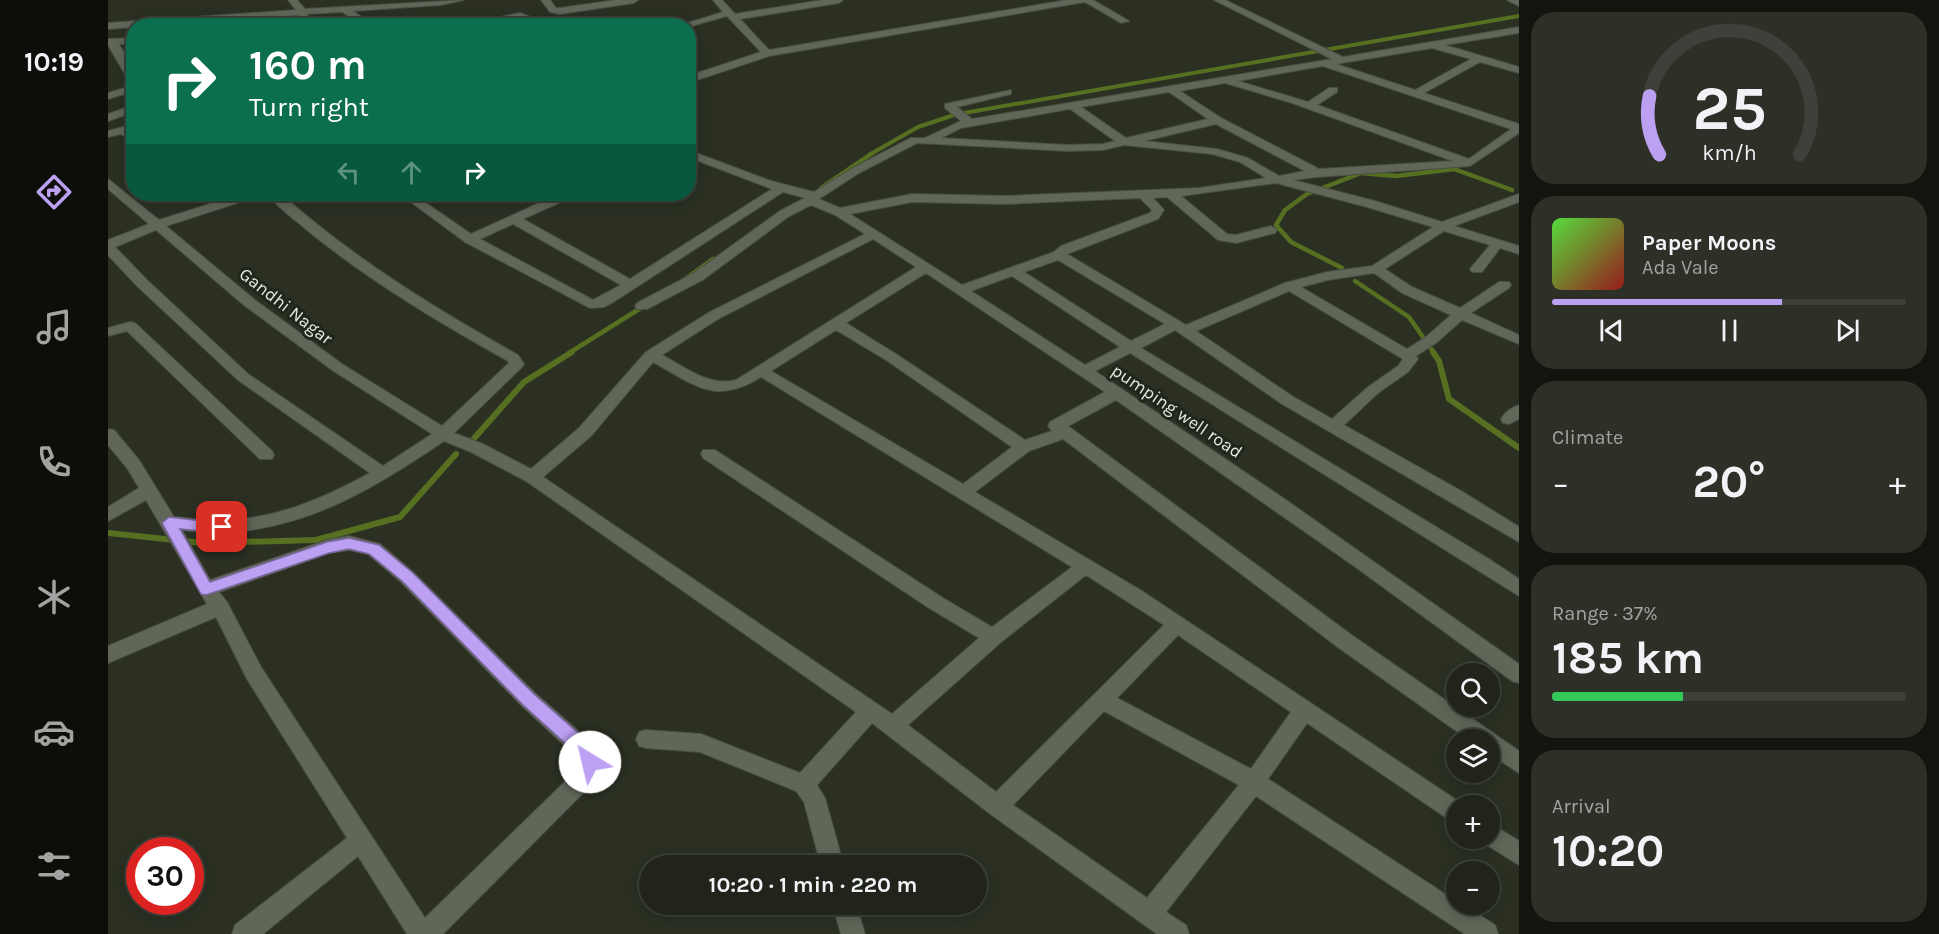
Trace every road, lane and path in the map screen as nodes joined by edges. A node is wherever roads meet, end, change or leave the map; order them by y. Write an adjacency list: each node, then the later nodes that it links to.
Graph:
1 (292, 0): 15 (street)
2 (460, 0): 10 (street)
3 (545, 0): 4 (street)
4 (634, 0)
5 (717, 0): 16 (street)
6 (839, 0): 16 (street)
7 (1085, 0): 23 (street); 31 (street)
8 (1218, 0): 33 (street)
9 (1511, 0): 11 (street)
10 (445, 1): 13 (street)
11 (1519, 3)
12 (376, 4): 13 (street); 14 (street)
13 (408, 6): 20 (street)
14 (346, 10): 15 (street); 19 (street)
15 (301, 12): 17 (street); 18 (street)
16 (731, 15): 24 (street); 31 (street)
17 (262, 18)
18 (304, 18)
19 (359, 18)
20 (379, 18)
21 (503, 18): 22 (street)
22 (528, 18)
23 (1124, 21)
24 (696, 23)
25 (108, 26): 26 (street)
26 (126, 26)
27 (1519, 30): 30 (street)
28 (126, 42): 29 (street)
29 (111, 43): 35 (street)
30 (1431, 44): 32 (street); 33 (street)
31 (767, 53): 37 (street)
32 (1480, 58): 36 (street); 43 (street)
33 (1342, 60): 34 (street)
34 (1322, 63): 38 (street); 43 (street)
35 (126, 68)
36 (1519, 70)
37 (696, 77)
38 (1229, 80): 40 (street); 45 (street)
39 (126, 90): 44 (street)
40 (1172, 90): 46 (street); 50 (street)
41 (1333, 90): 45 (street)
42 (1007, 92): 49 (street)
43 (1416, 93): 51 (street)
44 (108, 96)
45 (1309, 106): 61 (street)
46 (1074, 107): 49 (street); 58 (street)
47 (126, 111): 48 (street)
48 (108, 117)
49 (962, 117): 57 (street)
50 (1217, 120): 58 (street); 62 (street)
51 (1519, 128): 56 (street)
52 (126, 129): 53 (street)
53 (120, 130): 54 (street); 55 (street)
54 (126, 134)
55 (108, 135)
56 (1504, 138): 59 (street); 61 (street)
57 (927, 141): 58 (street); 68 (street)
58 (1124, 142): 63 (street)
59 (1519, 144)
60 (696, 156): 65 (street, pumping well road)
61 (1470, 163): 62 (street)
62 (1317, 173): 63 (street)
63 (1278, 180): 66 (street); 79 (street)
64 (108, 183): 69 (street, Gandhi Nagar)
65 (780, 189): 68 (street, pumping well road); 91 (street)
66 (1171, 194): 67 (street); 80 (street)
67 (1144, 195): 76 (street); 86 (street)
68 (809, 196): 76 (street, pumping well road); 95 (street)
69 (126, 197)
70 (1518, 198): 79 (street)
71 (130, 201): 78 (street, Gandhi Nagar)
72 (230, 201): 78 (street)
73 (282, 201): 110 (street)
74 (416, 201): 82 (street)
75 (553, 201): 77 (street)
76 (839, 212): 81 (street, pumping well road)
77 (513, 219): 82 (street); 91 (street)
78 (159, 224): 84 (street); 110 (street, Gandhi Nagar)
79 (1444, 225): 83 (street); 88 (street)
80 (1271, 230)
81 (874, 234): 87 (street, pumping well road); 102 (street)
82 (470, 239): 91 (street)
83 (1498, 243): 85 (street); 89 (street)
84 (108, 246): 114 (street)
85 (1519, 250)
86 (1059, 255): 90 (street); 98 (street)
87 (926, 267): 94 (street, pumping well road); 97 (street)
88 (1376, 269): 93 (street); 96 (street)
89 (1478, 269)
90 (1014, 271): 94 (street); 101 (street)
91 (631, 285)
92 (1504, 285): 96 (street)
93 (1290, 286): 98 (street); 103 (street)
94 (960, 290): 105 (street, pumping well road)
95 (642, 306)
96 (1461, 314): 100 (street); 103 (street)
97 (837, 324): 104 (street); 111 (street)
98 (1180, 328): 101 (street); 107 (street)
99 (108, 332): 113 (street)
100 (1519, 340)
101 (1130, 348): 105 (street); 122 (street)
102 (651, 355): 104 (street); 115 (street)
103 (1407, 355): 107 (street)
104 (761, 371): 117 (street)
105 (1084, 371): 106 (street, pumping well road)
106 (1116, 393): 108 (street); 128 (street, pumping well road)
107 (1334, 426): 120 (street)
108 (1065, 432): 111 (street); 133 (street)
109 (108, 434): 116 (street)
110 (448, 437): 114 (street); 115 (street, Gandhi Nagar)
111 (1023, 447): 117 (street)
112 (709, 454): 126 (street)
113 (266, 455)
114 (383, 474): 119 (street)
115 (532, 477): 131 (street, Gandhi Nagar)
116 (148, 491): 118 (street); 119 (street)
117 (964, 492): 121 (street)
118 (112, 512)
119 (171, 526): 123 (street)
120 (1519, 535)
121 (1085, 566): 125 (street); 126 (street)
122 (1519, 589)
123 (206, 590): 124 (street); 149 (street)
124 (220, 607): 127 (street); 142 (street)
125 (1177, 624): 129 (street); 130 (street)
126 (993, 637): 132 (street)
127 (108, 655)
128 (1519, 675)
129 (1101, 699): 137 (street); 140 (street)
130 (1305, 709): 137 (street); 139 (street)
131 (870, 711): 132 (street, Gandhi Nagar); 138 (street)
132 (893, 726): 140 (street, Gandhi Nagar)
133 (1471, 729)
134 (646, 739): 138 (street)
135 (1500, 750): 136 (street)
136 (1519, 763)
137 (1254, 782): 145 (street); 152 (street)
138 (804, 784): 144 (street)
139 (1446, 805)
140 (997, 806): 145 (street, Gandhi Nagar)
141 (1500, 841): 143 (street)
142 (360, 842): 147 (street); 148 (street)
143 (1519, 854)
144 (830, 855)
145 (1149, 914): 151 (street, Gandhi Nagar)
146 (847, 915): 150 (street)
147 (244, 934)
148 (421, 934)
149 (426, 934)
150 (853, 934)
151 (1176, 934)
152 (1486, 934)

